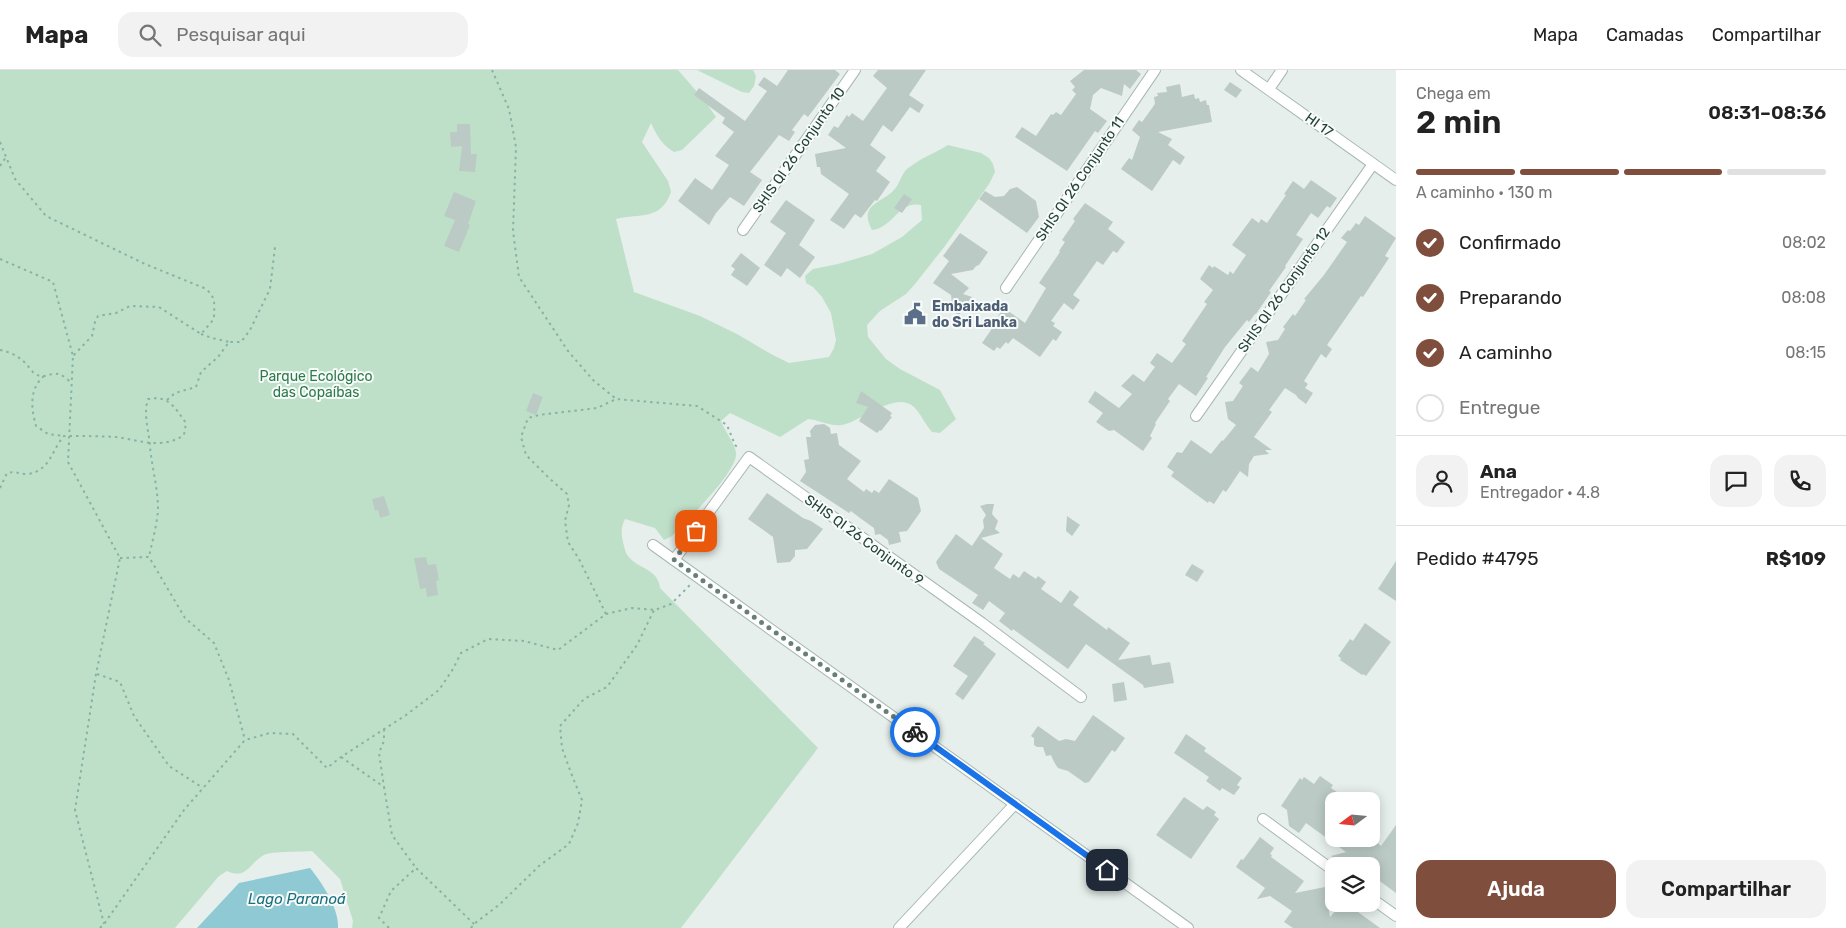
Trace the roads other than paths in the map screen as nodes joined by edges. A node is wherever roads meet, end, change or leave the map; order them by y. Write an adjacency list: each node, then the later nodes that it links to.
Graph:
1 (855, 70): 8 (street, SHIS QI 26 Conjunto 10)
2 (1155, 70): 9 (street, SHIS QI 26 Conjunto 11)
3 (1241, 70): 5 (street, HI 17)
4 (1282, 70): 5 (street)
5 (1269, 90): 6 (street, HI 17)
6 (1372, 164): 7 (street, HI 17); 10 (street, SHIS QI 26 Conjunto 12)
7 (1396, 180)
8 (743, 230)
9 (1006, 288)
10 (1196, 416)
11 (653, 545): 12 (street)
12 (674, 560): 13 (street, SHIS QI 26 Conjunto 9); 14 (street)
13 (1082, 697)
14 (1015, 804): 19 (street); 20 (street)
15 (1262, 819): 16 (street)
16 (1325, 864)
17 (1380, 904): 18 (street)
18 (1396, 916)
19 (1184, 927)
20 (899, 928)

